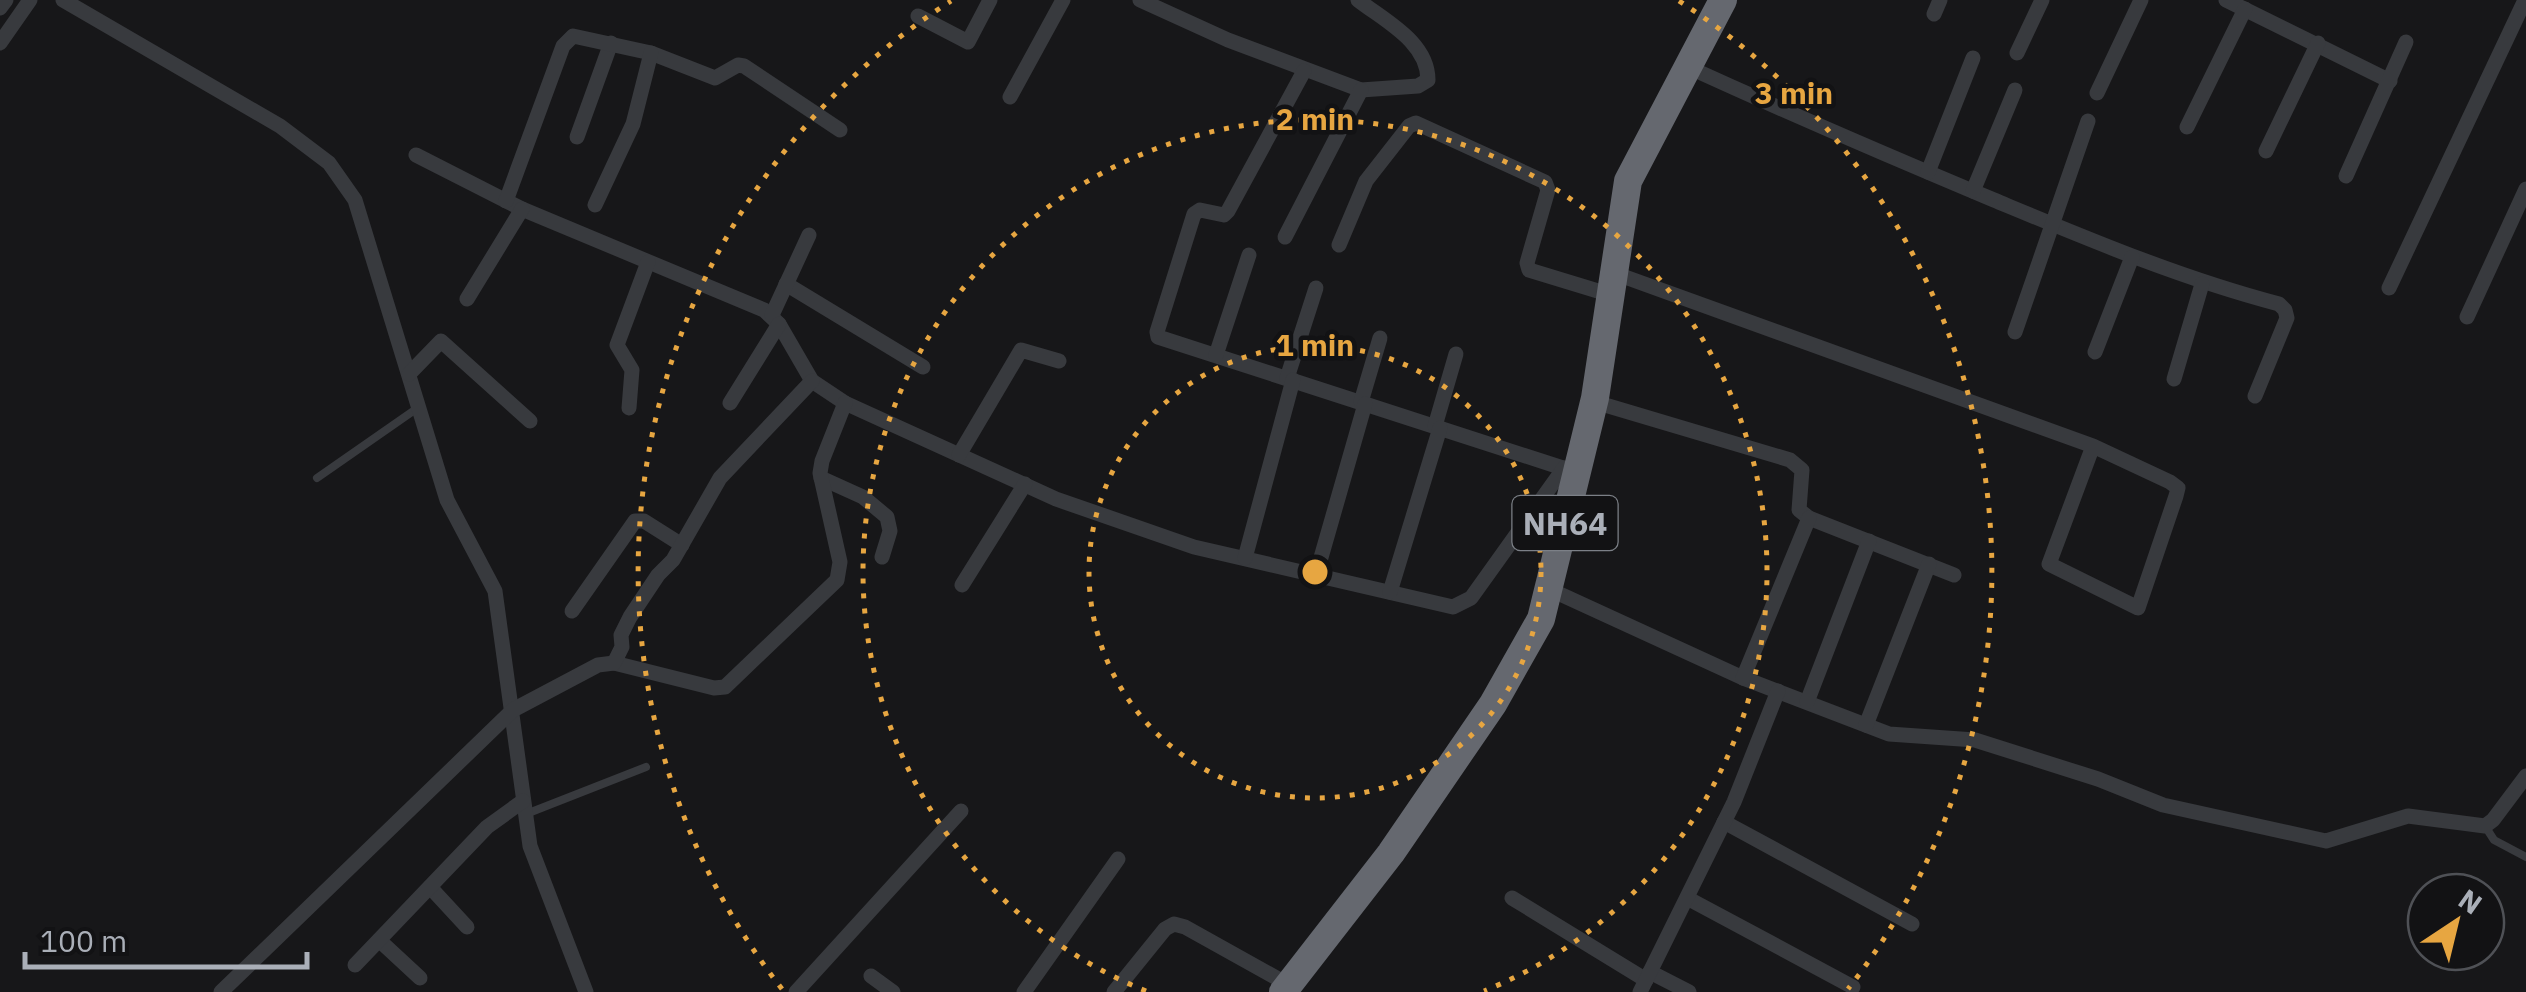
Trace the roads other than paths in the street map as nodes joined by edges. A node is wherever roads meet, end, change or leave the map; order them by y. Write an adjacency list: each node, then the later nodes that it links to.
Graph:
1 (6, 0): 14 (street)
2 (30, 0): 18 (street)
3 (63, 0): 13 (street)
4 (990, 0): 16 (street)
5 (1063, 0): 30 (street)
6 (1140, 0): 25 (street)
7 (1358, 0): 27 (street)
8 (1723, 0): 24 (highway, NH64)
9 (2042, 0): 22 (street)
10 (2140, 0): 29 (street)
11 (2226, 0): 15 (street)
12 (2525, 0): 55 (street)
13 (88, 7): 66 (street)
14 (0, 8)
15 (2245, 8): 19 (street); 32 (street)
16 (918, 16)
17 (2406, 42): 26 (street)
18 (0, 43)
19 (2318, 43): 26 (street); 35 (street)
20 (611, 44): 21 (street); 34 (street); 41 (street)
21 (651, 53): 33 (street); 42 (street)
22 (2017, 53)
23 (1973, 58): 37 (street)
24 (1688, 67): 37 (street); 52 (highway, NH64)
25 (1304, 71): 27 (street); 63 (street)
26 (2390, 82): 38 (street)
27 (1361, 90): 46 (street)
28 (2014, 90): 40 (street)
29 (2097, 93)
30 (1010, 97)
31 (2088, 121): 44 (street)
32 (2188, 128)
33 (840, 130)
34 (577, 138)
35 (2266, 151)
36 (416, 155): 41 (street)
37 (1928, 172): 40 (street)
38 (2346, 176)
39 (2526, 189): 57 (street)
40 (1972, 191): 44 (street)
41 (506, 201): 43 (street)
42 (596, 205)
43 (522, 209): 50 (street); 56 (street)
44 (2053, 224): 49 (street); 59 (street)
45 (809, 235): 51 (street)
46 (1285, 237)
47 (1339, 245): 52 (street)
48 (1248, 255): 63 (street)
49 (2132, 257): 53 (street); 61 (street)
50 (648, 262): 58 (street); 76 (street)
51 (786, 284): 58 (street); 65 (street)
52 (1612, 284): 71 (highway, NH64); 79 (street)
53 (2202, 284): 68 (street); 70 (street)
54 (1316, 288): 67 (street)
55 (2389, 288)
56 (467, 298)
57 (2467, 317)
58 (776, 320): 69 (street); 72 (street)
59 (2014, 332)
60 (1380, 338): 74 (street)
61 (2095, 352)
62 (1456, 354): 78 (street)
63 (1216, 355): 67 (street)
64 (1059, 362): 80 (street)
65 (923, 367)
66 (409, 374): 75 (street); 77 (street)
67 (1290, 379): 74 (street); 89 (street)
68 (2174, 379)
69 (812, 381): 73 (street); 87 (street)
70 (2255, 396)
71 (1594, 402): 81 (highway, NH64); 85 (street)
72 (730, 403)
73 (845, 403): 80 (street); 83 (street)
74 (1363, 403): 78 (street); 91 (street)
75 (419, 407): 82 (lane); 101 (street)
76 (630, 408)
77 (530, 421)
78 (1437, 427): 81 (street); 95 (street)
79 (2094, 446): 79 (street)
80 (959, 454): 84 (street)
81 (1570, 470): 94 (highway, NH64); 95 (street)
82 (317, 478)
83 (822, 478): 88 (street); 97 (street)
84 (1025, 484): 89 (street); 93 (street)
85 (1809, 518): 86 (street); 98 (street)
86 (1869, 541): 90 (street); 100 (street)
87 (682, 545): 96 (street); 97 (street)
88 (882, 557)
89 (1244, 558): 91 (street)
90 (1928, 564): 92 (street); 102 (street)
91 (1316, 575): 95 (street)
92 (1954, 575)
93 (962, 586)
94 (1550, 589): 98 (street); 122 (highway, NH64)
95 (1390, 592)
96 (572, 611)
97 (614, 663): 101 (street)
98 (1743, 678): 99 (street)
99 (1778, 691): 100 (street); 107 (street)
100 (1807, 702): 102 (street)
101 (512, 710): 105 (street); 123 (street)
102 (1866, 725): 108 (street)
103 (646, 767): 105 (lane)
104 (2526, 776): 108 (street)
105 (524, 808): 111 (street); 124 (street)
106 (961, 812): 125 (street)
107 (1724, 822): 113 (street); 114 (street)
108 (2485, 826): 109 (lane)
109 (2526, 858)
110 (1118, 860): 127 (street)
111 (430, 887): 115 (street); 116 (street)
112 (1512, 898): 120 (street)
113 (1687, 898): 120 (street); 121 (street)
114 (1912, 924)
115 (467, 927)
116 (379, 940): 117 (street); 119 (street)
117 (355, 965)
118 (871, 976): 126 (street)
119 (420, 978)
120 (1645, 981): 129 (street)
121 (1853, 987)
122 (1286, 988): 128 (street)
123 (221, 992)
124 (586, 992)
125 (796, 992)
126 (893, 992)
127 (1024, 992)
128 (1114, 992)
129 (1688, 992)

